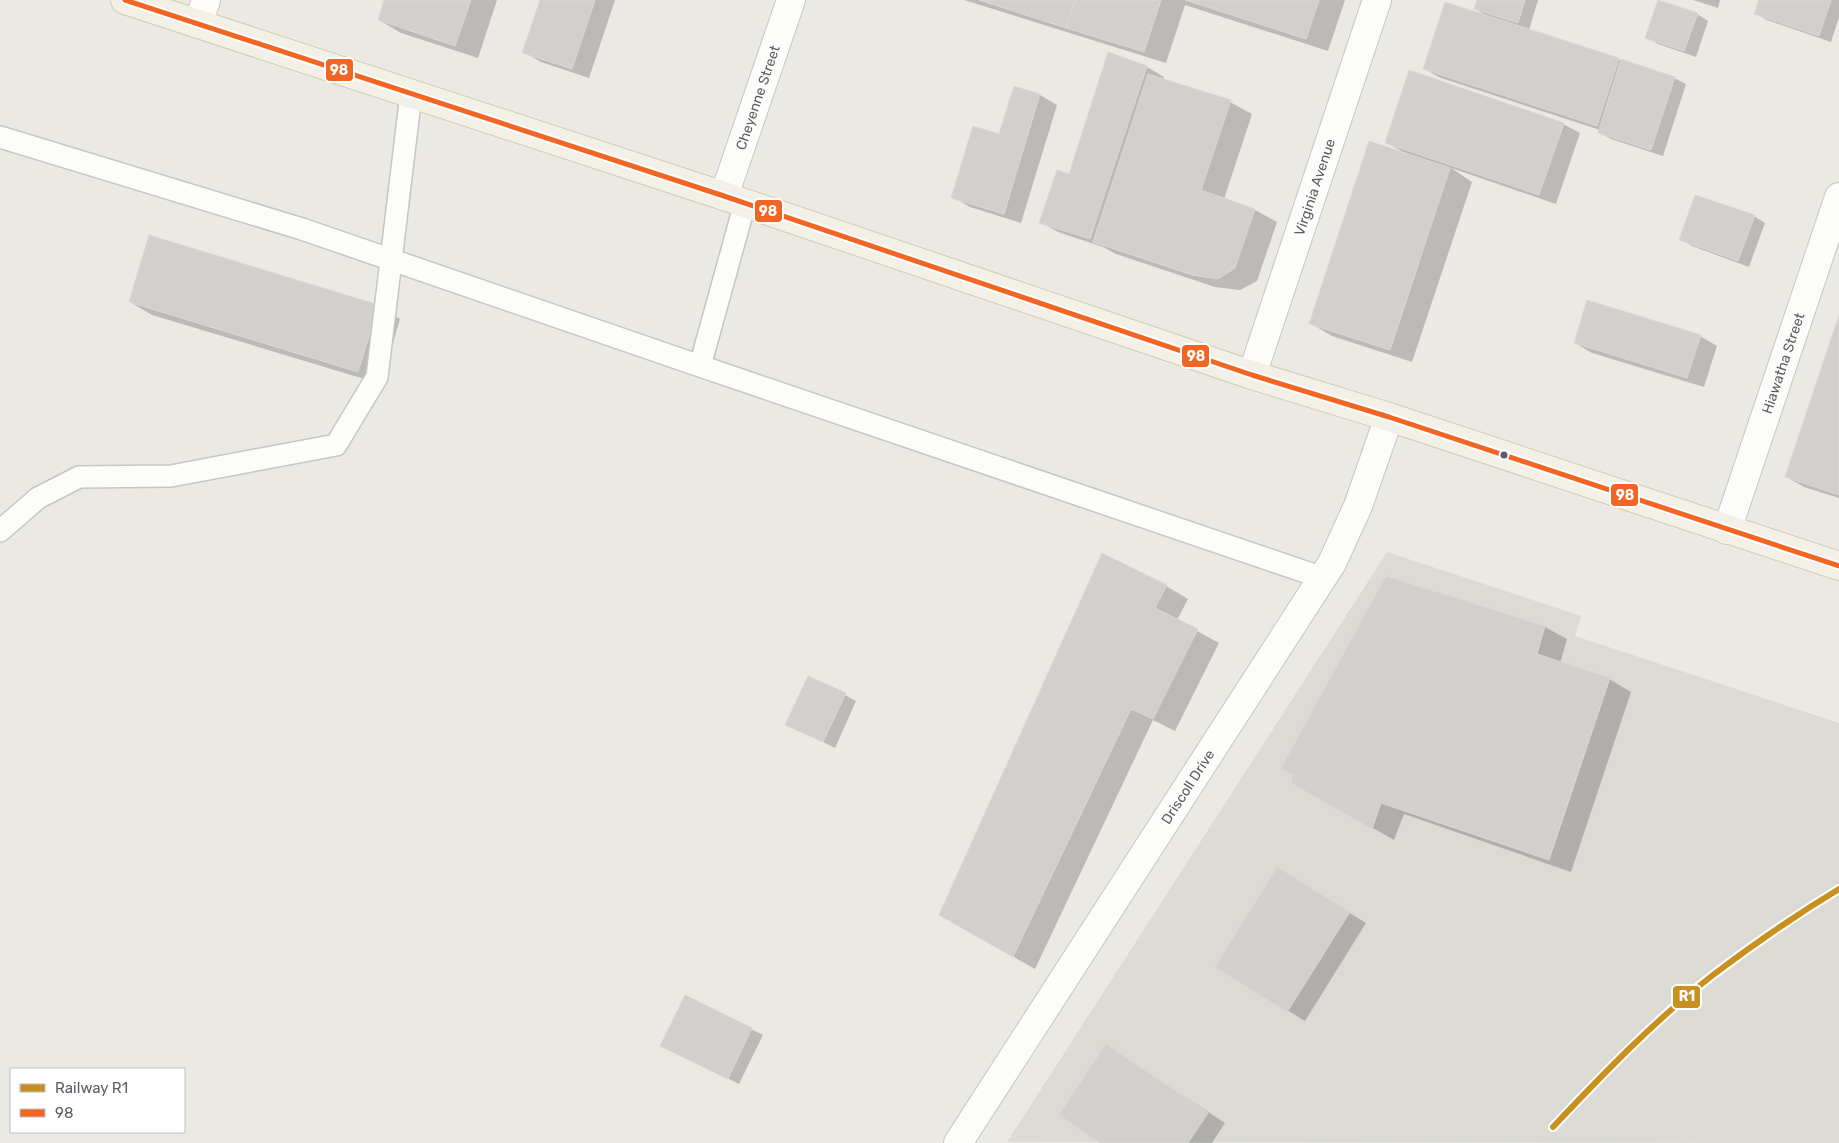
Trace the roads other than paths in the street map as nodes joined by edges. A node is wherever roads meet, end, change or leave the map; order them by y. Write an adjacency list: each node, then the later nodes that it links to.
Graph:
1 (125, 0): 4 (main road)
2 (791, 0): 8 (street, Cheyenne Street)
3 (1377, 0): 11 (street, Virginia Avenue)
4 (202, 12): 5 (main road)
5 (411, 94): 8 (main road); 9 (lane)
6 (0, 137): 9 (lane)
7 (1839, 197): 13 (street, Hiawatha Street)
8 (734, 200): 10 (lane); 11 (main road)
9 (391, 259): 10 (lane); 14 (lane)
10 (700, 366): 16 (lane)
11 (1252, 375): 12 (main road)
12 (1388, 417): 13 (main road); 16 (street, Driscoll Drive)
13 (1728, 530): 15 (main road)
14 (0, 532)
15 (1839, 566)
16 (1323, 578): 17 (street, Driscoll Drive)
17 (958, 1143)

